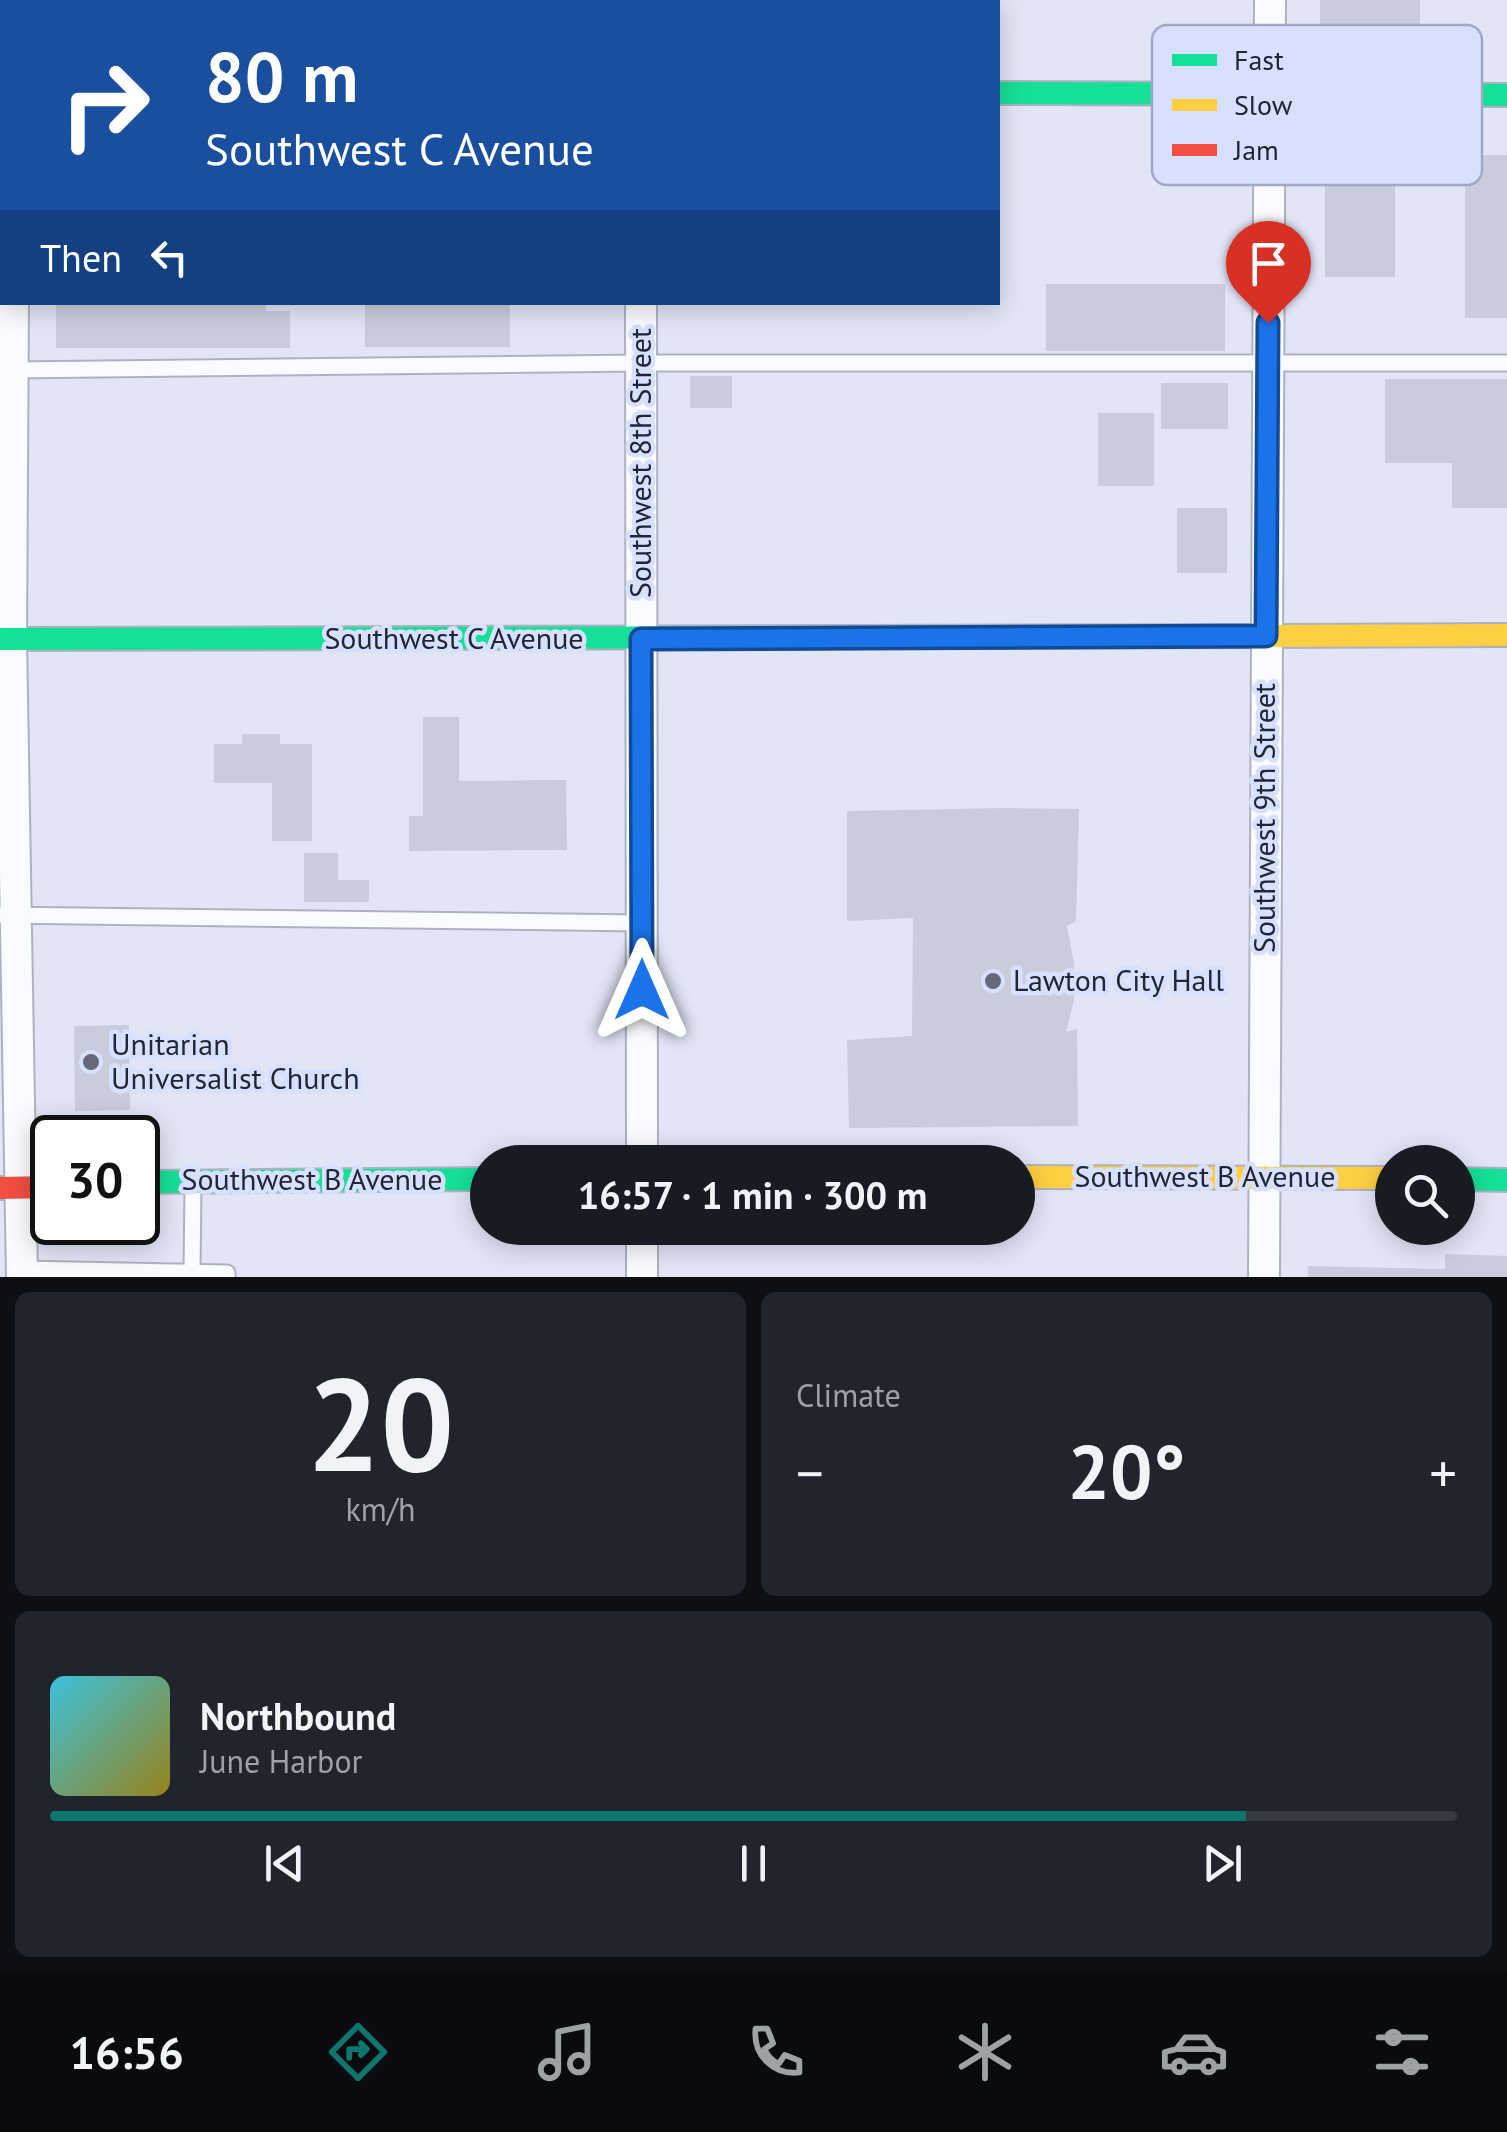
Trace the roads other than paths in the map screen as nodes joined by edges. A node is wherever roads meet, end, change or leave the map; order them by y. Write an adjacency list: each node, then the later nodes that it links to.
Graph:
1 (1270, 0): 2 (street, Southwest 9th Street)
2 (1270, 25)
3 (1000, 93): 4 (street)
4 (1152, 93)
5 (1482, 94): 6 (street)
6 (1507, 94)
7 (1269, 185): 10 (street, Southwest 9th Street)
8 (13, 305): 13 (street)
9 (641, 305): 12 (street, Southwest 8th Street)
10 (1268, 362): 11 (lane); 12 (lane); 14 (street, Southwest 9th Street)
11 (1507, 363)
12 (641, 364): 13 (lane); 17 (street, Southwest 8th Street)
13 (6, 370): 16 (street)
14 (1266, 636): 15 (street, Southwest C Avenue); 17 (street, Southwest C Avenue); 22 (street, Southwest 9th Street)
15 (1507, 636)
16 (6, 639): 17 (street, Southwest C Avenue); 18 (street)
17 (641, 639): 19 (street, Southwest 8th Street)
18 (7, 915): 19 (lane); 20 (street)
19 (642, 924): 21 (street, Southwest 8th Street)
20 (8, 998): 30 (street)
21 (642, 1145)
22 (1264, 1176): 23 (street, Southwest B Avenue); 24 (street, Southwest B Avenue); 36 (street, Southwest 9th Street)
23 (1035, 1177)
24 (1375, 1178)
25 (470, 1179): 26 (street, Southwest B Avenue)
26 (193, 1180): 29 (street, Southwest B Avenue); 32 (lane)
27 (1475, 1180): 28 (street)
28 (1507, 1180)
29 (160, 1181)
30 (9, 1188): 33 (street)
31 (642, 1245): 35 (street)
32 (192, 1272): 33 (lane); 34 (lane)
33 (21, 1273)
34 (227, 1277)
35 (642, 1277)
36 (1264, 1277)

